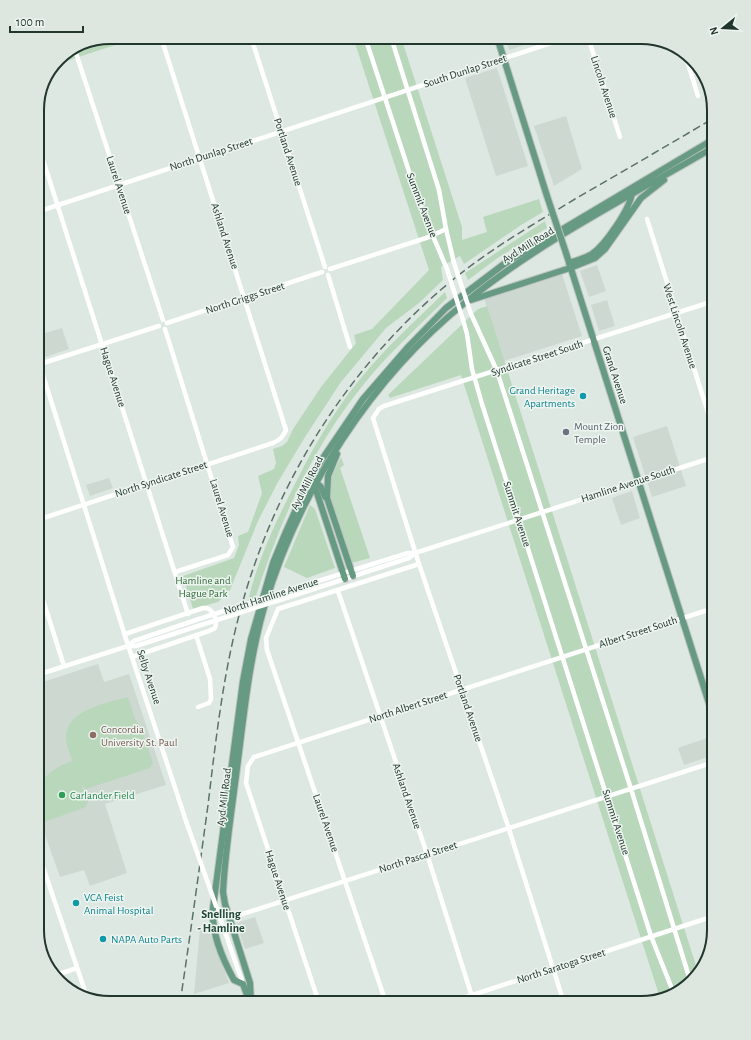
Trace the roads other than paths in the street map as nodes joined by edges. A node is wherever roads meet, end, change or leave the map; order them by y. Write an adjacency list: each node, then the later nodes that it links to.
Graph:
1 (163, 44): 18 (street, Ashland Avenue)
2 (253, 44): 14 (street, Portland Avenue)
3 (367, 44): 13 (street, Summit Avenue)
4 (392, 44): 11 (street, Summit Avenue)
5 (498, 44): 9 (main road, Grand Avenue)
6 (547, 44): 9 (street, South Dunlap Street)
7 (590, 44): 15 (street, Lincoln Avenue)
8 (76, 53): 21 (street, Laurel Avenue)
9 (503, 58): 11 (street, South Dunlap Street); 29 (main road, Grand Avenue, bridge)
10 (688, 64): 12 (street)
11 (407, 90): 13 (street, South Dunlap Street); 27 (street, Summit Avenue)
12 (698, 96)
13 (384, 97): 14 (street, North Dunlap Street); 28 (street, Summit Avenue)
14 (281, 131): 18 (street, North Dunlap Street); 30 (street, Portland Avenue)
15 (620, 137)
16 (707, 143): 22 (main road, Ayd Mill Road)
17 (707, 151): 20 (main road, Ayd Mill Road)
18 (200, 158): 21 (street, North Dunlap Street); 33 (street, Ashland Avenue)
19 (44, 162): 24 (street, Hague Avenue)
20 (678, 168): 23 (main road, Ayd Mill Road); 29 (main road)
21 (119, 185): 24 (street, North Dunlap Street); 37 (street, Laurel Avenue)
22 (632, 187): 23 (main road); 52 (main road, Ayd Mill Road)
23 (632, 194): 29 (main road); 34 (main road, Ayd Mill Road)
24 (58, 205): 25 (street, North Dunlap Street); 41 (street, Hague Avenue)
25 (44, 210)
26 (647, 219): 36 (street, West Lincoln Avenue)
27 (446, 229): 28 (street); 44 (street, Summit Avenue, bridge)
28 (433, 235): 30 (street); 45 (street, Summit Avenue, bridge)
29 (570, 266): 34 (main road); 40 (main road, Grand Avenue)
30 (328, 268): 31 (street); 32 (street)
31 (322, 272): 32 (street); 33 (street, North Griggs Street)
32 (328, 275): 42 (street)
33 (245, 298): 37 (street, North Griggs Street); 49 (street, Ashland Avenue)
34 (466, 302): 48 (main road, Ayd Mill Road)
35 (707, 303): 36 (street, Syndicate Street South)
36 (676, 313): 40 (street, Syndicate Street South); 47 (street, West Lincoln Avenue)
37 (165, 322): 38 (street); 39 (street)
38 (159, 326): 39 (street); 41 (street)
39 (165, 328): 51 (street, Laurel Avenue)
40 (593, 340): 44 (street, Syndicate Street South); 53 (main road, Grand Avenue)
41 (102, 344): 43 (street); 54 (street, Hague Avenue)
42 (350, 347)
43 (44, 363)
44 (496, 371): 45 (street, Syndicate Street South); 58 (street, Summit Avenue)
45 (475, 378): 60 (street, Summit Avenue); 61 (street, Portland Avenue)
46 (44, 383): 56 (street, Selby Avenue)
47 (707, 410)
48 (352, 425): 55 (main road, Ayd Mill Road); 57 (main road)
49 (284, 435): 51 (street, North Syndicate Street)
50 (707, 459): 53 (street, Hamline Avenue South)
51 (208, 463): 54 (street, North Syndicate Street); 63 (street, Laurel Avenue)
52 (312, 477): 55 (main road); 102 (main road, Ayd Mill Road)
53 (638, 481): 58 (street, Hamline Avenue South); 70 (main road, Grand Avenue)
54 (147, 483): 56 (street, North Syndicate Street); 63 (street, Hague Avenue)
55 (316, 484): 57 (main road); 65 (main road); 94 (main road, Ayd Mill Road)
56 (84, 504): 59 (street, North Syndicate Street); 71 (street, Selby Avenue)
57 (330, 512): 64 (main road)
58 (541, 512): 60 (street, North Hamline Avenue); 75 (street, Summit Avenue)
59 (44, 518)
60 (519, 519): 61 (street, North Hamline Avenue); 77 (street, Summit Avenue)
61 (415, 553): 62 (street, Portland Avenue); 64 (street, North Hamline Avenue)
62 (418, 564): 66 (street, North Hamline Avenue); 80 (street, Portland Avenue)
63 (175, 572): 69 (street, Hague Avenue)
64 (352, 573): 65 (street, North Hamline Avenue)
65 (344, 576): 74 (street, North Hamline Avenue, bridge); 74 (street, North Hamline Avenue, bridge)
66 (338, 591): 73 (street, North Hamline Avenue); 83 (street, Ashland Avenue)
67 (44, 603): 78 (street)
68 (707, 610): 70 (street, Albert Street South)
69 (188, 614): 71 (street); 72 (street)
70 (682, 618): 75 (street, Albert Street South); 81 (main road, Grand Avenue)
71 (125, 634): 74 (street, Selby Avenue)
72 (196, 635): 76 (street); 82 (street)
73 (266, 644): 84 (street, Laurel Avenue)
74 (128, 646): 76 (street, Selby Avenue); 78 (street, North Hamline Avenue)
75 (585, 650): 77 (street, Albert Street South); 87 (street, Summit Avenue)
76 (132, 657): 102 (street, Selby Avenue, bridge)
77 (562, 657): 80 (street, North Albert Street); 88 (street, Summit Avenue)
78 (64, 666): 79 (street, North Hamline Avenue)
79 (44, 673)
80 (462, 690): 83 (street, North Albert Street); 89 (street, Portland Avenue)
81 (707, 698)
82 (198, 706)
83 (380, 716): 84 (street, North Albert Street); 90 (street, Ashland Avenue)
84 (298, 742): 85 (street, North Albert Street); 92 (street, Laurel Avenue)
85 (254, 757): 93 (street, Hague Avenue)
86 (707, 764): 87 (street, North Pascal Street)
87 (631, 789): 88 (street, North Pascal Street); 96 (street, Summit Avenue)
88 (607, 796): 89 (street, North Pascal Street); 97 (street, Summit Avenue)
89 (508, 828): 90 (street, North Pascal Street); 99 (street, Portland Avenue)
90 (427, 854): 92 (street, North Pascal Street); 105 (street, Ashland Avenue)
91 (44, 870): 98 (street)
92 (345, 881): 93 (street, North Pascal Street); 109 (street, Laurel Avenue)
93 (284, 900): 94 (street, North Pascal Street); 108 (street, Hague Avenue)
94 (230, 918): 107 (main road, Ayd Mill Road)
95 (707, 918): 96 (street, North Saratoga Street)
96 (674, 929): 97 (street, North Saratoga Street); 101 (street, Summit Avenue)
97 (651, 936): 99 (street, North Saratoga Street); 103 (street, Summit Avenue)
98 (77, 968): 100 (street); 104 (street)
99 (553, 969): 105 (street, North Saratoga Street); 111 (street, Portland Avenue)
100 (60, 974)
101 (689, 976)
102 (243, 984): 106 (main road, Selby Avenue)
103 (670, 989)
104 (85, 990)
105 (472, 995): 110 (street, North Saratoga Street)
106 (247, 996)
107 (250, 996)
108 (317, 996)
109 (384, 996)
110 (469, 996)
111 (562, 996)

